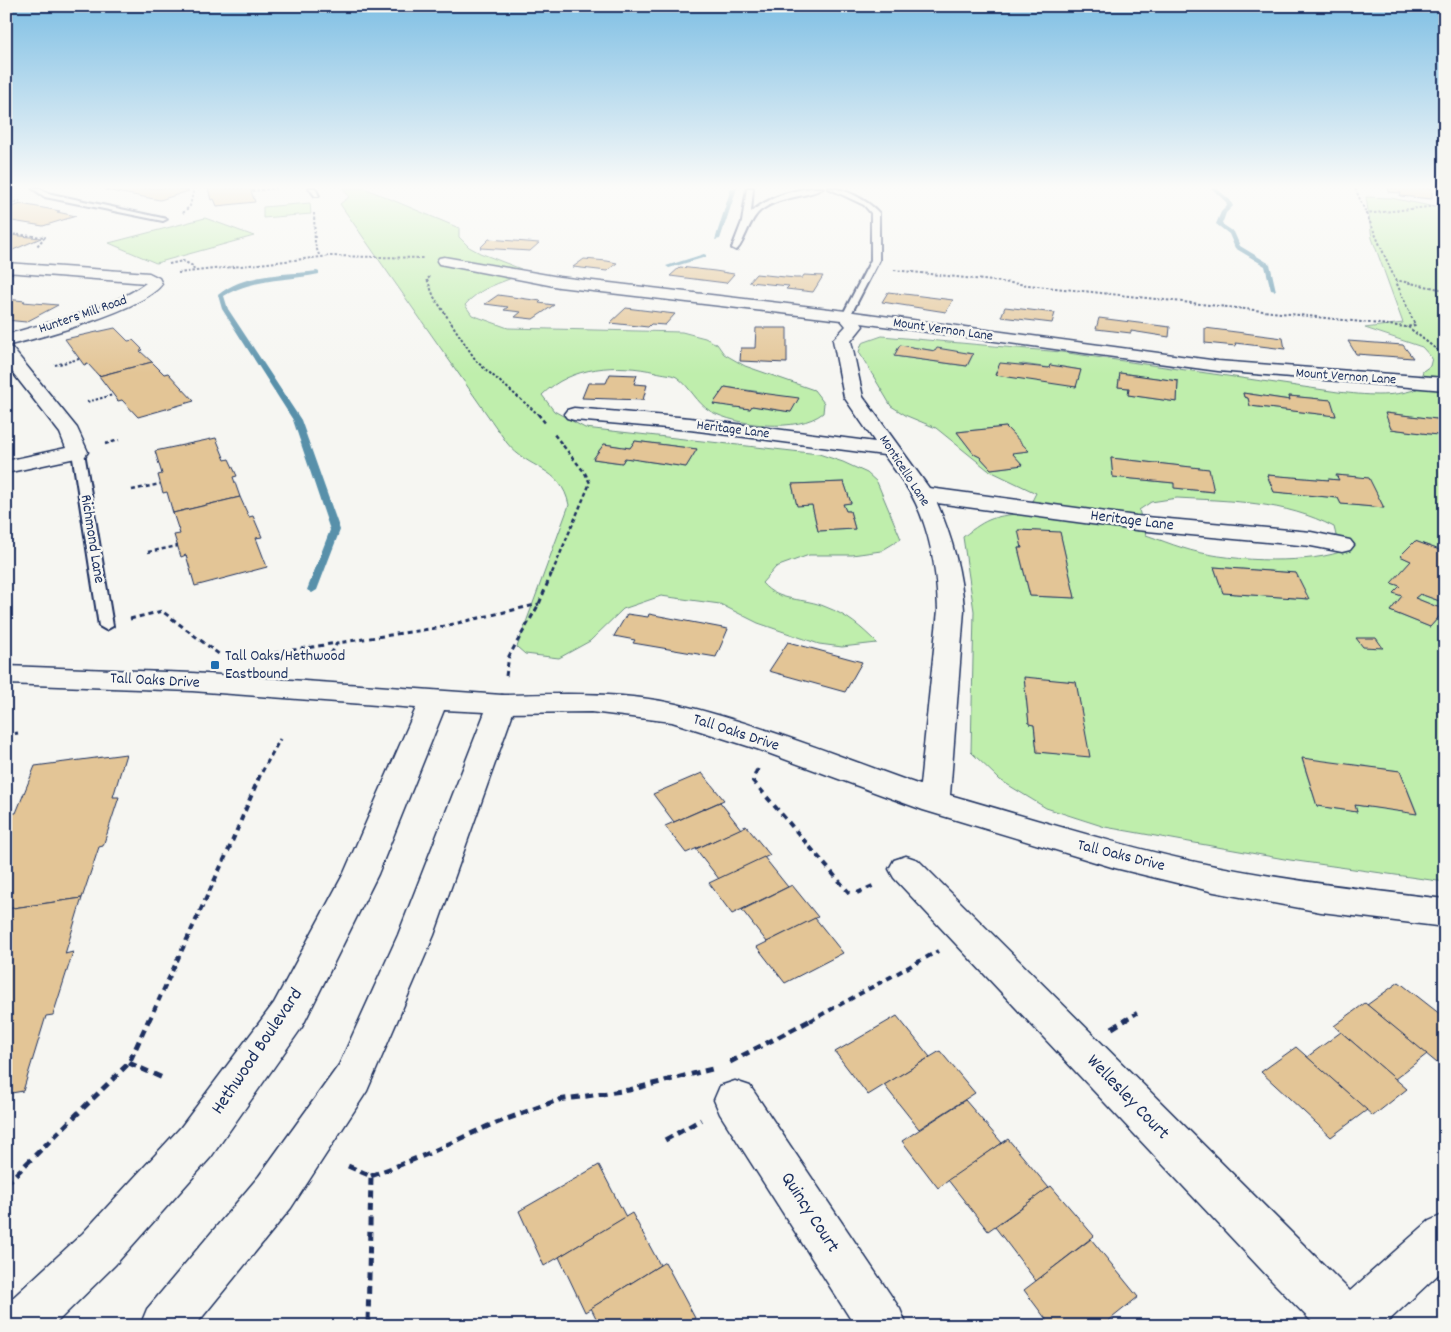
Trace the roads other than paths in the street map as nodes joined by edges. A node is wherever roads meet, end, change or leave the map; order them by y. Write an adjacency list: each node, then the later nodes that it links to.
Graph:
1 (875, 250): 4 (lane)
2 (444, 261): 4 (street, Mount Vernon Lane)
3 (6, 267): 5 (street, Hunters Mill Road)
4 (846, 316): 7 (street, Mount Vernon Lane); 9 (street, Monticello Lane)
5 (6, 341)
6 (6, 352): 10 (street, Richmond Lane)
7 (1445, 384)
8 (574, 414): 9 (street, Heritage Lane)
9 (891, 450): 12 (street, Monticello Lane)
10 (78, 452): 11 (street); 14 (lane, Richmond Lane)
11 (6, 467)
12 (922, 494): 13 (street, Heritage Lane); 18 (street, Monticello Lane)
13 (1342, 545)
14 (106, 626)
15 (6, 675): 16 (street, Tall Oaks Drive)
16 (434, 700): 17 (street, Tall Oaks Drive); 24 (street, Hethwood Boulevard)
17 (502, 704): 18 (street, Tall Oaks Drive); 25 (street)
18 (934, 802): 20 (street, Tall Oaks Drive)
19 (906, 869): 23 (street, Wellesley Court)
20 (1445, 913)
21 (724, 1078): 26 (street, Quincy Court)
22 (1445, 1238): 23 (street)
23 (1348, 1325)
24 (18, 1326)
25 (164, 1326)
26 (883, 1326)

